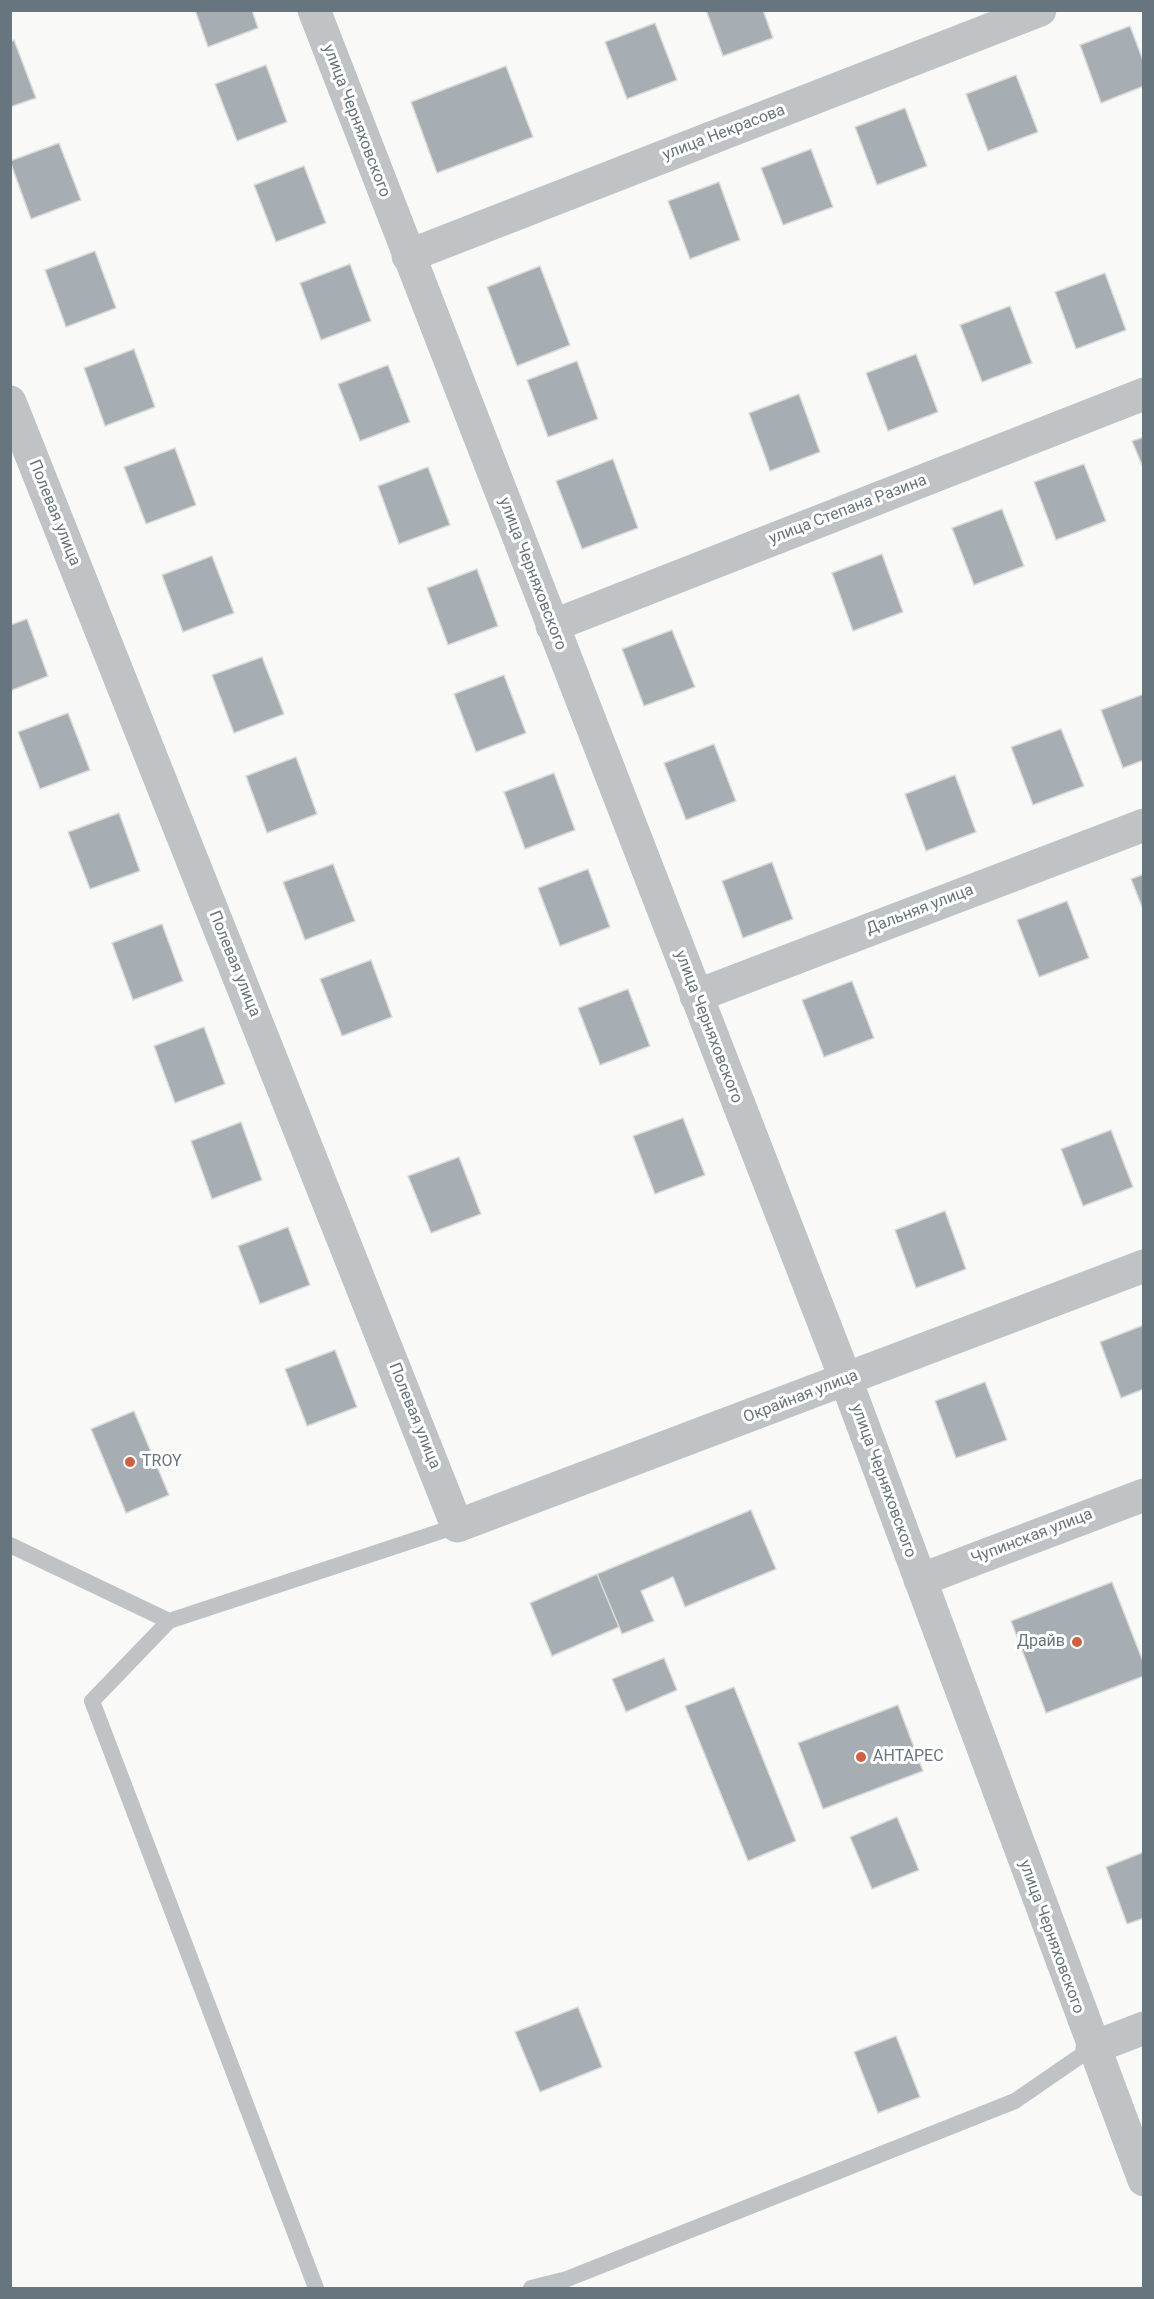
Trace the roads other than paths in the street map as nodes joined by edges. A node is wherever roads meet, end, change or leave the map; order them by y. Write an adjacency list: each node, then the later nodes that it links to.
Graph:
1 (314, 10): 3 (street, улица Черняховского)
2 (1040, 10): 3 (street, улица Некрасова)
3 (408, 256): 6 (street, улица Черняховского)
4 (1143, 394): 6 (street, улица Степана Разина)
5 (10, 402): 12 (street, Полевая улица)
6 (552, 626): 8 (street, улица Черняховского)
7 (1143, 825): 8 (street, Дальняя улица)
8 (696, 996): 10 (street, улица Черняховского)
9 (1143, 1266): 10 (street, Окрайная улица)
10 (846, 1380): 12 (street, Окрайная улица); 14 (street, улица Черняховского)
11 (1143, 1495): 14 (street, Чупинская улица)
12 (458, 1526): 15 (lane)
13 (10, 1545): 15 (lane)
14 (920, 1580): 17 (street, улица Черняховского)
15 (169, 1621): 19 (lane)
16 (1143, 2028): 17 (street)
17 (1092, 2048): 18 (street, улица Черняховского); 20 (lane)
18 (1143, 2180)
19 (316, 2289)
20 (531, 2289)

